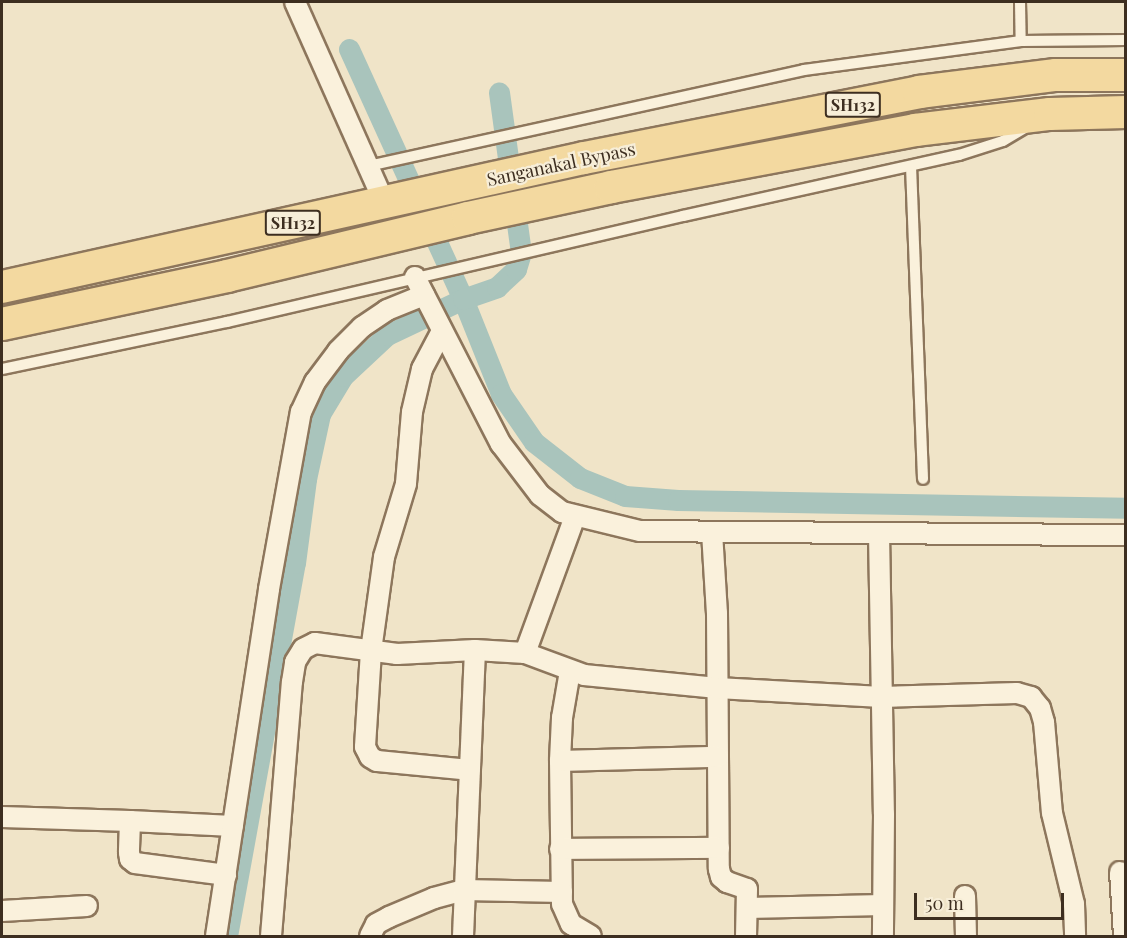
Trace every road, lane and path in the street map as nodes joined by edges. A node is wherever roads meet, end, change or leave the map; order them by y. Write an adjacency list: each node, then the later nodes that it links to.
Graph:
1 (295, 2): 8 (street)
2 (1020, 2): 4 (lane)
3 (1125, 40): 4 (lane)
4 (1022, 41): 8 (lane)
5 (1125, 75): 10 (main road, Sanganakal Bypass / SH132)
6 (1125, 112): 7 (main road, Sanganakal Bypass / SH132)
7 (1050, 114): 9 (lane); 13 (main road, Sanganakal Bypass / SH132)
8 (374, 164): 10 (street)
9 (911, 166): 11 (lane); 16 (lane)
10 (385, 204): 12 (main road, Sanganakal Bypass / SH132)
11 (423, 282): 14 (street); 15 (lane); 32 (street)
12 (2, 287)
13 (2, 324)
14 (442, 331): 17 (street); 22 (street)
15 (2, 369)
16 (923, 479)
17 (575, 516): 18 (street); 23 (street)
18 (712, 532): 19 (street); 25 (street)
19 (879, 533): 20 (street); 26 (street)
20 (1125, 535)
21 (475, 650): 22 (street); 23 (street); 29 (street)
22 (371, 651): 29 (street); 45 (street)
23 (525, 653): 24 (street)
24 (570, 671): 25 (street); 28 (street)
25 (717, 688): 26 (street); 27 (street)
26 (882, 697): 40 (street); 52 (street)
27 (718, 757): 28 (street); 33 (street)
28 (560, 761): 34 (street)
29 (470, 770): 37 (street)
30 (2, 817): 31 (street)
31 (130, 821): 32 (street); 36 (street)
32 (233, 826): 36 (street)
33 (719, 848): 34 (street); 42 (street)
34 (560, 849): 38 (street)
35 (1120, 872): 53 (street)
36 (226, 875): 44 (street)
37 (464, 890): 38 (street); 46 (street); 47 (street)
38 (562, 892): 48 (street)
39 (965, 896): 51 (street)
40 (883, 905): 42 (street); 50 (street)
41 (87, 906): 43 (street)
42 (747, 908): 49 (street)
43 (2, 911)
44 (216, 936)
45 (271, 936)
46 (369, 936)
47 (463, 936)
48 (591, 936)
49 (746, 936)
50 (884, 936)
51 (966, 936)
52 (1076, 936)
53 (1125, 936)

